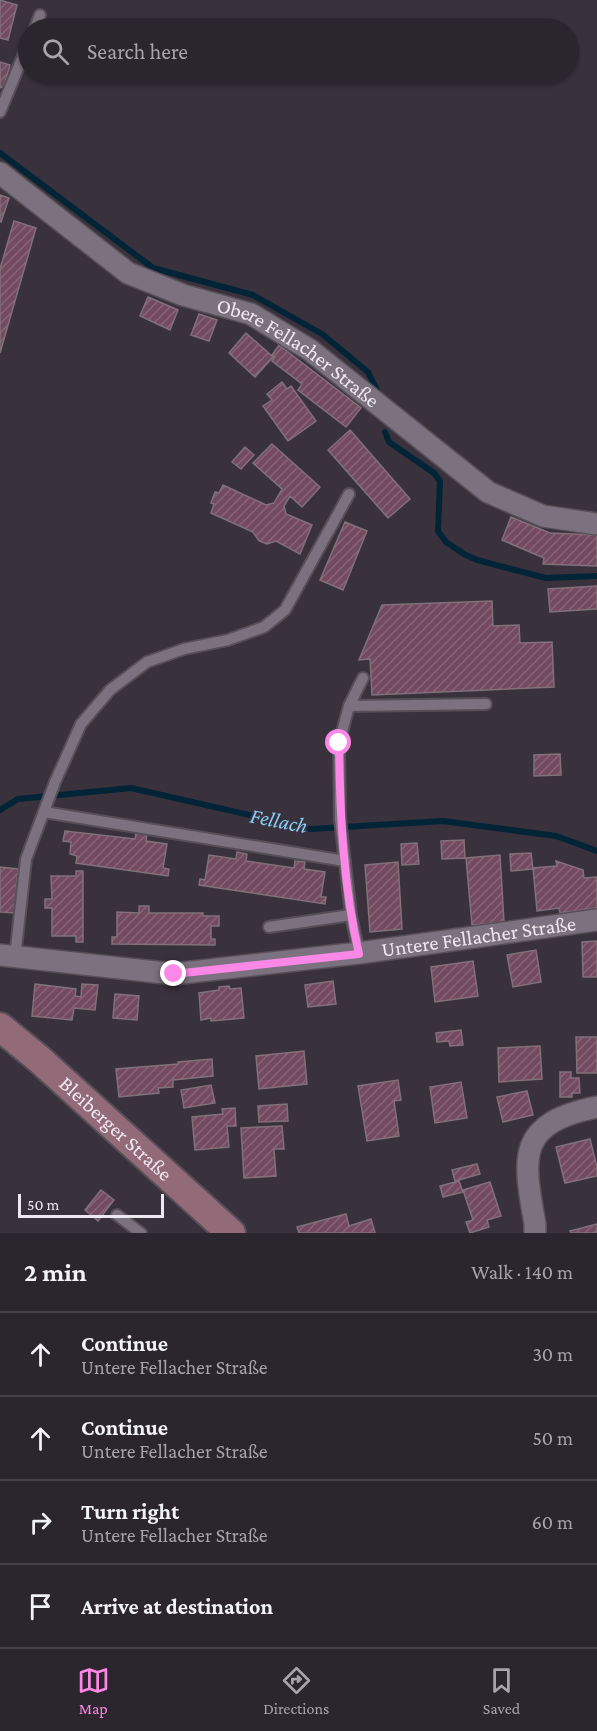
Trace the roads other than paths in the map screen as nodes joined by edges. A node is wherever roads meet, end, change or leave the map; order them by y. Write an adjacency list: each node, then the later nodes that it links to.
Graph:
1 (40, 15): 2 (lane)
2 (39, 18)
3 (18, 68): 4 (lane)
4 (0, 112)
5 (0, 173): 7 (street, Obere Fellacher Straße)
6 (349, 494): 11 (lane)
7 (597, 524)
8 (363, 678): 10 (lane)
9 (486, 704): 10 (lane)
10 (349, 706): 12 (lane, Untere Fellacher Straße)
11 (45, 809): 12 (lane); 17 (lane)
12 (345, 861): 13 (lane, Untere Fellacher Straße)
13 (351, 915): 15 (lane); 16 (lane, Untere Fellacher Straße)
14 (597, 921): 16 (street, Untere Fellacher Straße)
15 (269, 927)
16 (359, 954): 17 (street, Untere Fellacher Straße)
17 (7, 956)
18 (0, 1027): 22 (main road, Bleiberger Straße)
19 (597, 1107): 23 (street)
20 (117, 1215): 21 (lane)
21 (141, 1233)
22 (231, 1233)
23 (535, 1233)

